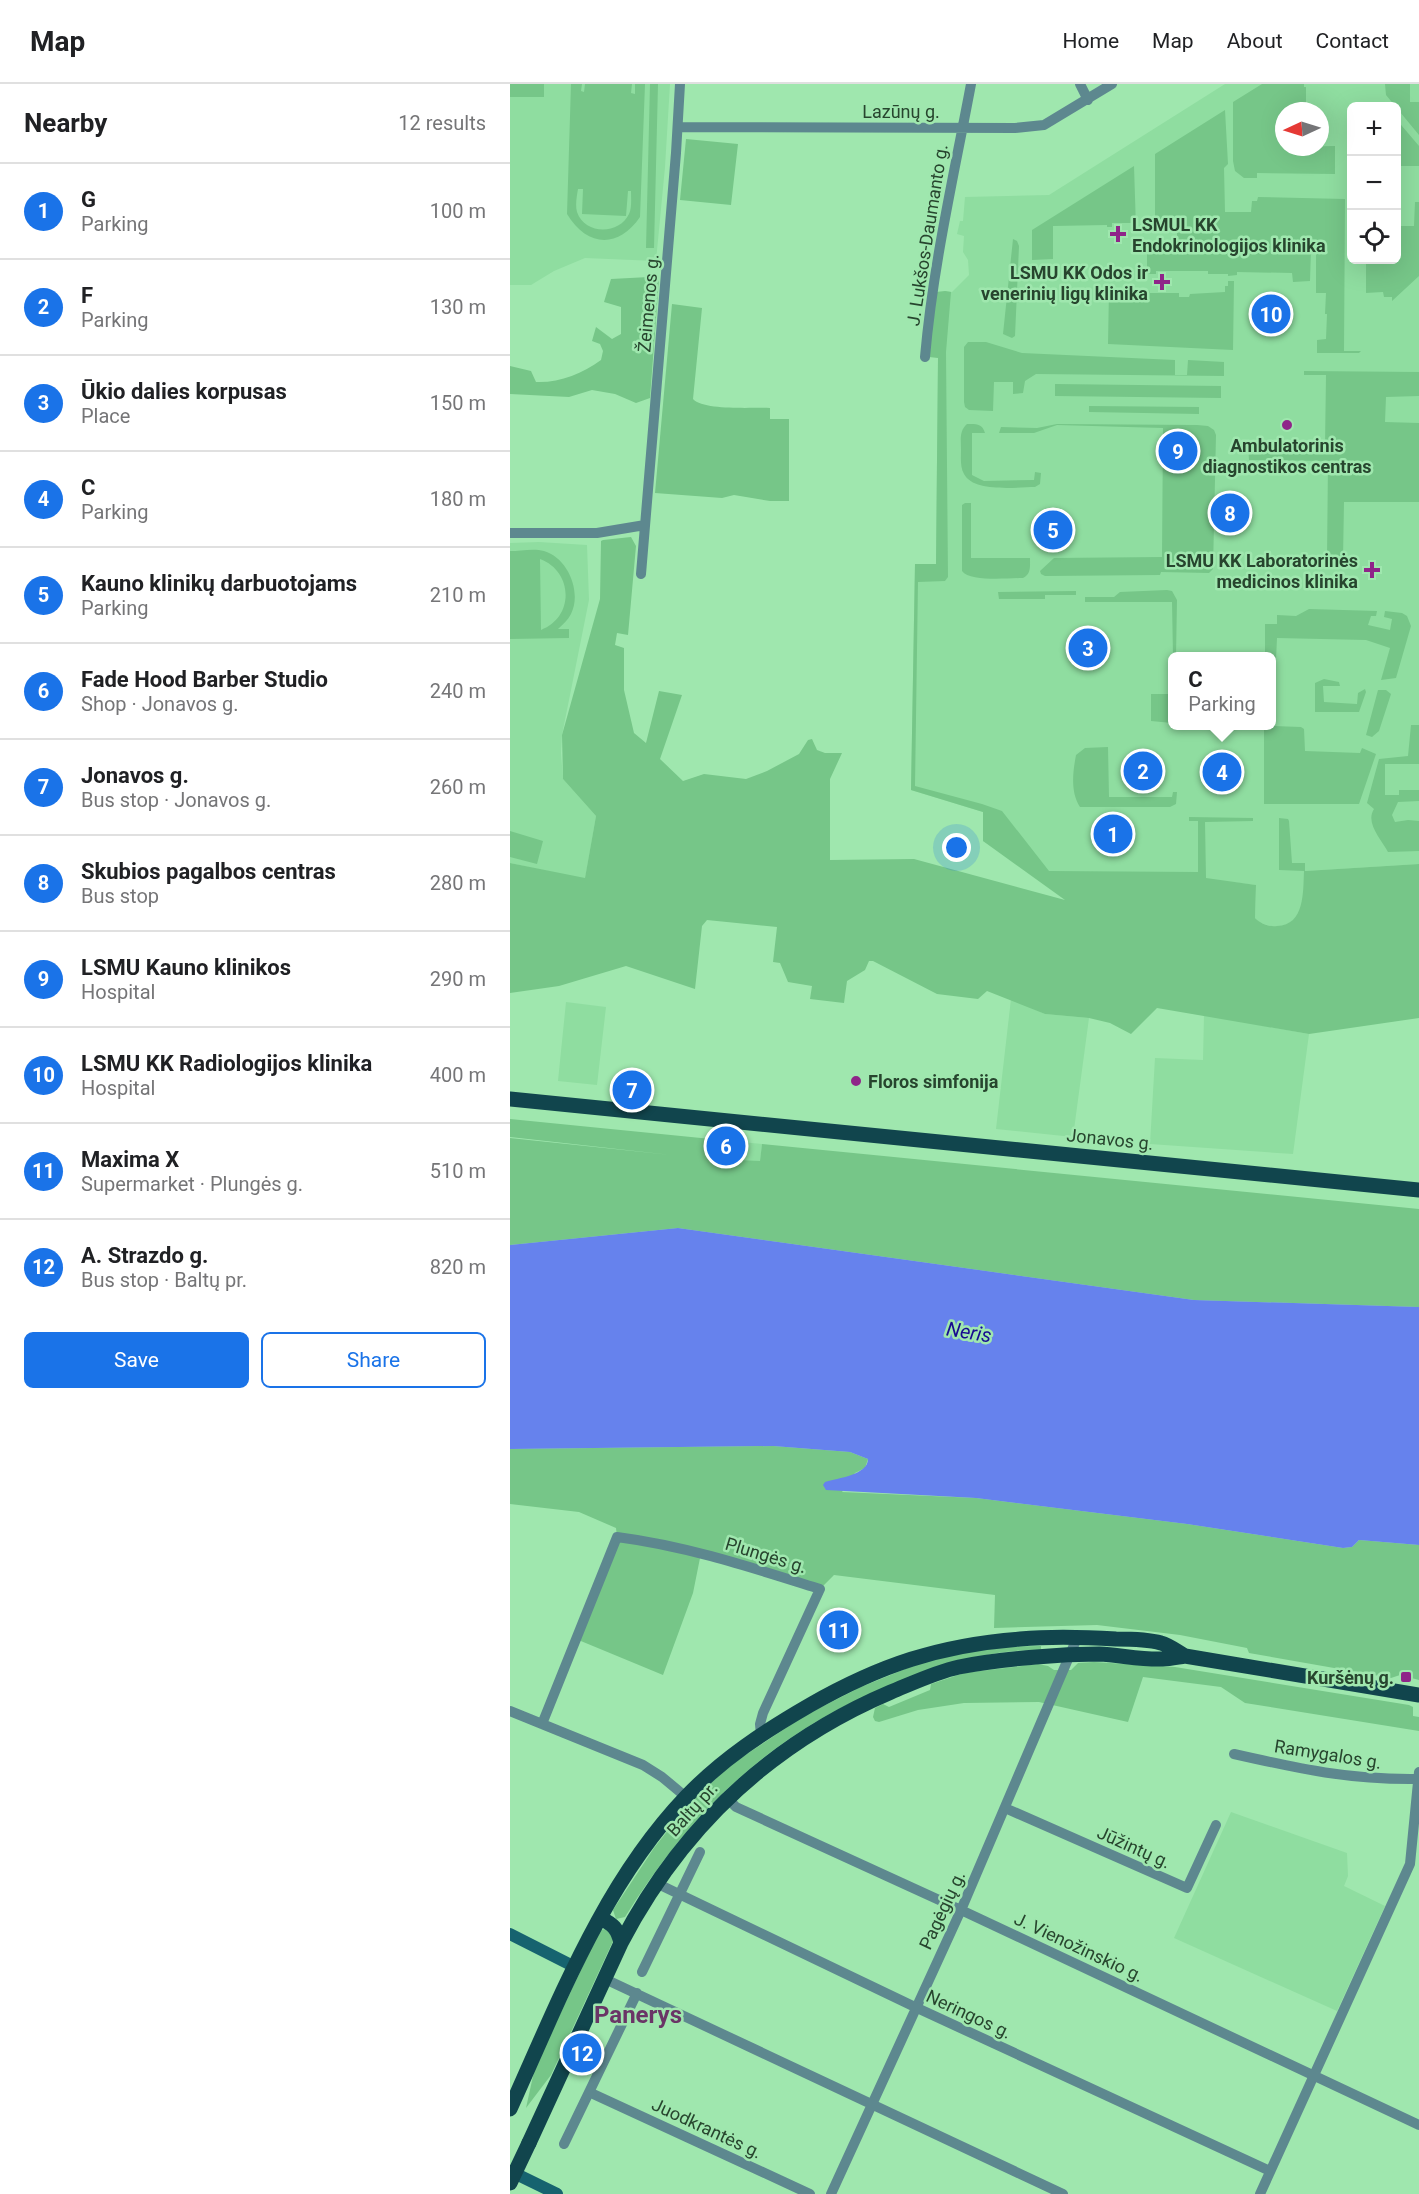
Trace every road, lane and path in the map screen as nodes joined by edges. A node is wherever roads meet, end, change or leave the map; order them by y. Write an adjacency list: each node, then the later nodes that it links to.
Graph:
1 (680, 84): 6 (street, Žeimenos g.)
2 (971, 84): 7 (street, J. Lukšos-Daumanto g.)
3 (1080, 84): 5 (street)
4 (1112, 84): 5 (street, Lazūnų g.)
5 (1088, 100): 7 (street, Lazūnų g.)
6 (678, 127): 7 (street, Lazūnų g.); 9 (street, Žeimenos g.)
7 (962, 128): 8 (street, J. Lukšos-Daumanto g.)
8 (925, 357)
9 (645, 525): 10 (street); 11 (street, Žeimenos g.)
10 (510, 533)
11 (641, 574)
12 (510, 1100): 13 (main road, Jonavos g.)
13 (1419, 1190)
14 (1077, 1638): 15 (street, Pagėgių g.); 16 (main road, Baltų pr.); 20 (main road, Baltų pr.)
15 (1071, 1655): 16 (main road, Baltų pr.); 25 (main road, Baltų pr.); 26 (street, Pagėgių g.)
16 (1185, 1656): 17 (main road)
17 (1419, 1695)
18 (510, 1712): 19 (street)
19 (542, 1724): 20 (street, Plungės g.); 24 (street)
20 (761, 1735): 24 (main road, Baltų pr.)
21 (1234, 1754): 23 (street, Ramygalos g.)
22 (1419, 1772): 23 (street)
23 (1418, 1779): 29 (street)
24 (686, 1797): 33 (main road, Baltų pr.)
25 (727, 1798): 30 (main road, Baltų pr.); 32 (street, J. Vienožinskio g.)
26 (1005, 1808): 27 (street, Jūžintų g.); 32 (street, Pagėgių g.)
27 (1216, 1825)
28 (700, 1852): 31 (street)
29 (1414, 1866): 41 (street)
30 (656, 1883): 31 (street, Neringos g.); 35 (main road, Baltų pr.)
31 (678, 1895): 37 (street); 40 (street, Neringos g.)
32 (961, 1910): 40 (street, Pagėgių g.); 41 (street, J. Vienožinskio g.)
33 (600, 1918): 35 (main road); 36 (main road, Baltų pr.)
34 (510, 1934): 36 (street)
35 (621, 1943): 38 (main road, Baltų pr.)
36 (574, 1967): 44 (main road, Baltų pr.)
37 (642, 1972)
38 (605, 1978): 39 (street); 48 (main road, Baltų pr., bridge)
39 (637, 1993): 42 (street); 43 (street)
40 (915, 2007): 43 (street, Pagėgių g.); 47 (street, Neringos g.)
41 (1314, 2075): 45 (street, J. Vienožinskio g.); 47 (street)
42 (591, 2093): 46 (street); 50 (street, Juodkrantės g.)
43 (871, 2105): 51 (street, Pagėgių g.); 52 (street)
44 (510, 2109)
45 (1419, 2125)
46 (564, 2144)
47 (1270, 2171): 53 (street)
48 (510, 2178): 49 (street)
49 (557, 2194)
50 (810, 2194)
51 (831, 2194)
52 (1063, 2194)
53 (1260, 2194)

